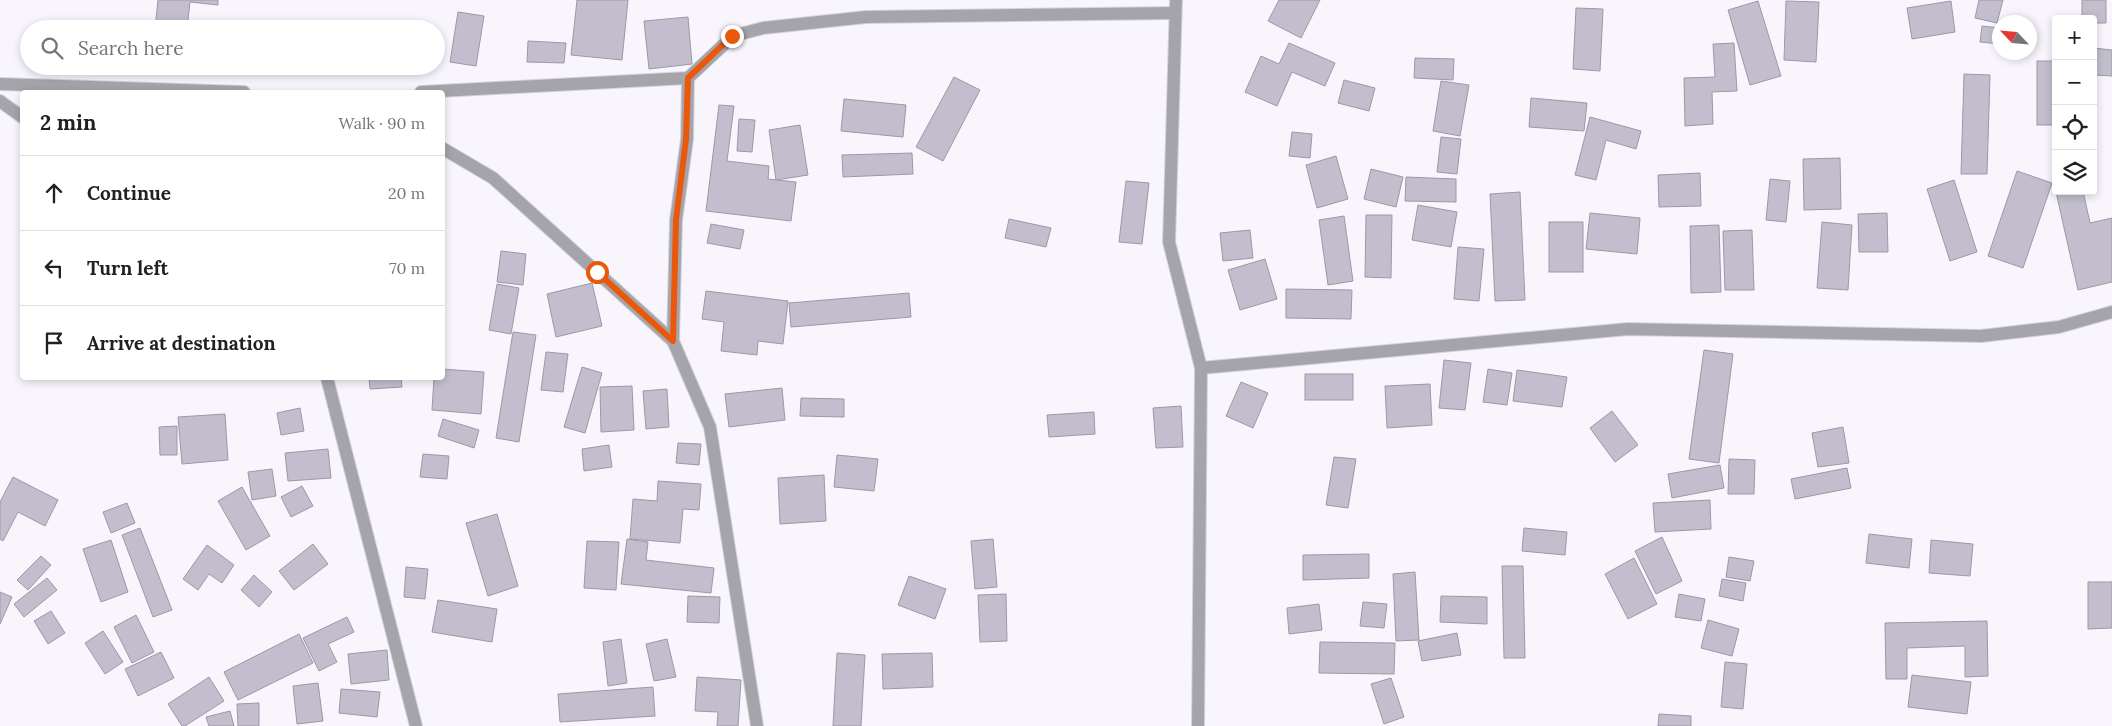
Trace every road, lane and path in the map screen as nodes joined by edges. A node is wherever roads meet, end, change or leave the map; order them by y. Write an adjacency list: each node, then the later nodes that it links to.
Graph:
1 (1176, 0): 2 (street)
2 (1175, 13): 3 (street); 12 (street)
3 (688, 78): 6 (street); 11 (street)
4 (0, 84): 5 (street)
5 (183, 90)
6 (445, 91)
7 (0, 101): 8 (street)
8 (20, 116)
9 (445, 150): 11 (street)
10 (2112, 312): 12 (street)
11 (673, 341): 15 (street)
12 (1201, 368): 16 (street)
13 (328, 380): 14 (street)
14 (416, 726)
15 (758, 726)
16 (1198, 726)

